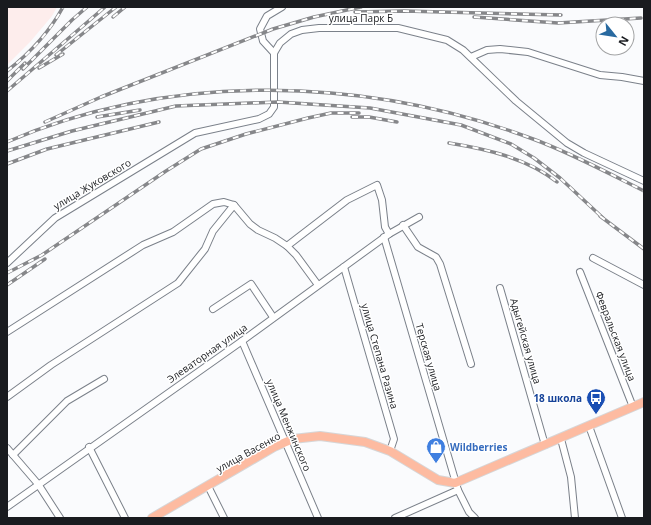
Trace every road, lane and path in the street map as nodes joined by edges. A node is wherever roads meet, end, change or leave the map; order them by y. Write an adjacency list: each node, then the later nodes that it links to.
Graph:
1 (282, 7): 2 (street)
2 (274, 53): 3 (street, улица Парк Б); 12 (street, улица Жуковского)
3 (471, 57): 4 (street); 5 (street, улица Парк Б)
4 (644, 81)
5 (644, 181)
6 (234, 205): 10 (street); 20 (street); 24 (street)
7 (419, 217): 8 (street, Элеваторная улица)
8 (403, 225): 9 (street, Элеваторная улица); 22 (street)
9 (386, 235): 10 (street, Терская улица); 13 (street, Элеваторная улица); 37 (street, Терская улица)
10 (286, 246): 15 (street)
11 (593, 258): 16 (street)
12 (7, 263)
13 (344, 267): 15 (street, Элеваторная улица); 33 (street, улица Степана Разина)
14 (580, 272): 26 (street, Февральская улица)
15 (318, 285): 19 (street, Элеваторная улица)
16 (644, 285)
17 (500, 288): 30 (street, Адыгейская улица)
18 (213, 310): 19 (street)
19 (273, 317): 21 (street, Элеваторная улица)
20 (7, 332)
21 (242, 341): 29 (street, улица Менжинского); 31 (street, Элеваторная улица)
22 (471, 364)
23 (104, 378): 34 (street)
24 (7, 397)
25 (644, 402): 26 (main road)
26 (632, 407): 27 (main road)
27 (589, 426): 28 (main road); 47 (street)
28 (561, 439): 30 (main road); 46 (street)
29 (286, 442): 33 (main road, улица Васенко); 36 (main road, улица Васенко); 43 (street, улица Менжинского)
30 (545, 445): 37 (main road)
31 (89, 447): 35 (street, Элеваторная улица); 40 (street)
32 (7, 448): 34 (street)
33 (390, 451): 37 (main road, улица Васенко)
34 (13, 455): 35 (street)
35 (38, 484): 38 (street, Элеваторная улица); 39 (street)
36 (208, 486): 41 (main road, улица Васенко); 42 (street)
37 (456, 486): 44 (street); 45 (street)
38 (7, 507)
39 (60, 518)
40 (125, 518)
41 (152, 518)
42 (224, 518)
43 (318, 518)
44 (395, 518)
45 (475, 518)
46 (575, 518)
47 (622, 518)

